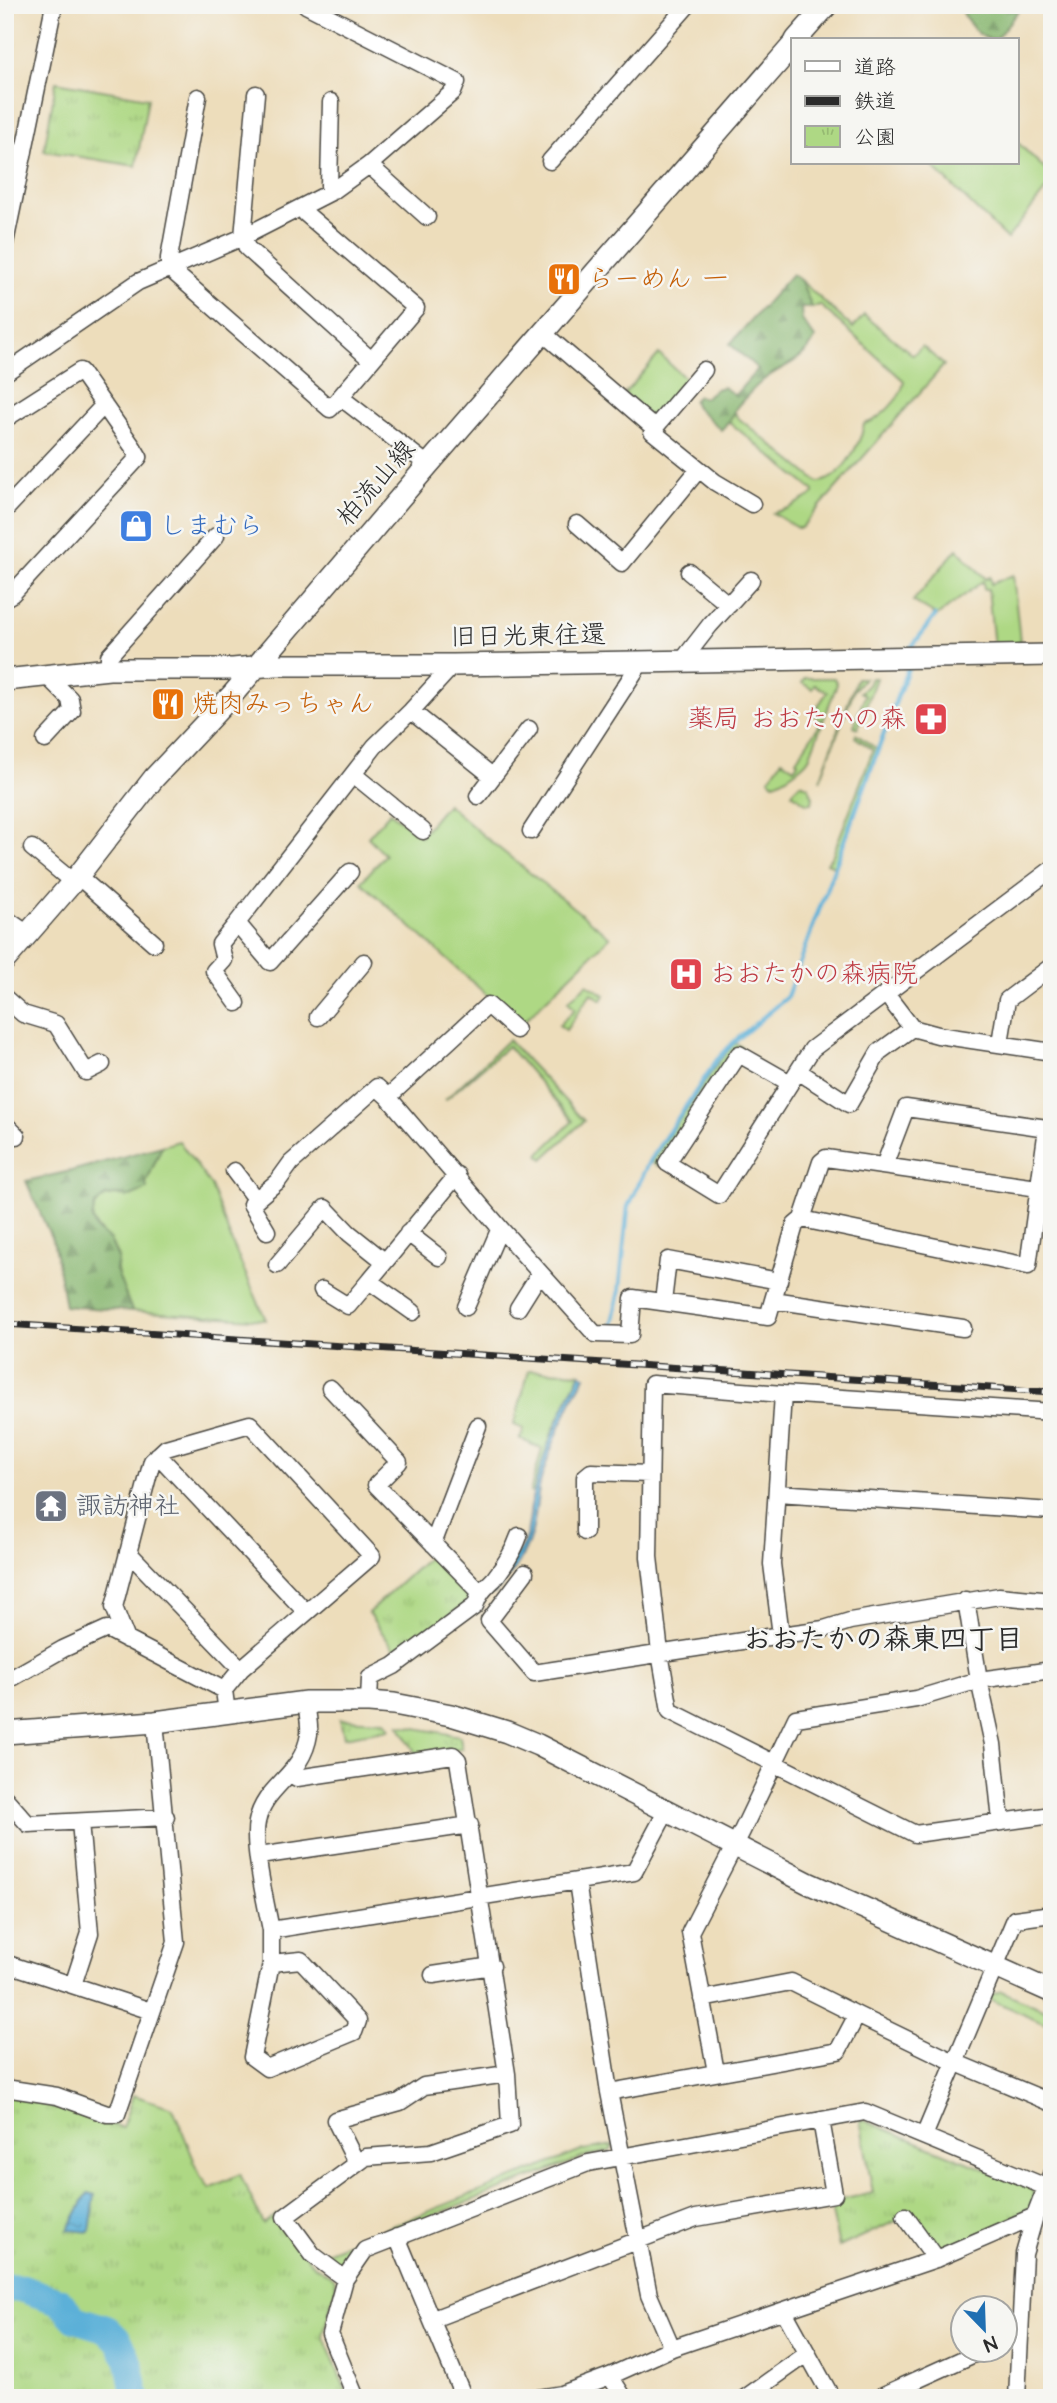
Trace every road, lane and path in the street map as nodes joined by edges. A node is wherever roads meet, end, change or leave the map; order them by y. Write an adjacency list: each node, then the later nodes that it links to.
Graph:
1 (54, 5): 10 (street)
2 (688, 5): 12 (street)
3 (827, 5): 5 (street)
4 (308, 6): 13 (street)
5 (798, 38)
6 (791, 46): 20 (street, 柏流山線)
7 (256, 94): 17 (street)
8 (198, 97): 19 (street)
9 (331, 102): 14 (street)
10 (24, 152): 11 (street); 18 (street)
11 (5, 153)
12 (550, 161)
13 (369, 164): 14 (street); 16 (street)
14 (333, 191): 15 (street)
15 (303, 207): 17 (street); 21 (street)
16 (427, 217)
17 (243, 237): 19 (street); 21 (street)
18 (5, 243)
19 (169, 268): 23 (street); 24 (street)
20 (543, 333): 27 (street); 28 (street, 柏流山線)
21 (370, 359): 24 (street)
22 (704, 370): 27 (street)
23 (5, 373)
24 (340, 397): 28 (street)
25 (104, 405): 26 (street); 31 (street); 36 (street)
26 (5, 419)
27 (654, 428): 29 (street)
28 (428, 465): 42 (street, 柏流山線)
29 (699, 468): 30 (street); 32 (street)
30 (752, 503)
31 (5, 510)
32 (577, 524)
33 (216, 536): 43 (street)
34 (689, 572): 37 (street)
35 (751, 580): 37 (street)
36 (5, 598)
37 (729, 605): 39 (street)
38 (1052, 655): 39 (street, 旧日光東往還)
39 (682, 661): 40 (street, 旧日光東往還)
40 (640, 662): 41 (street, 旧日光東往還); 53 (street)
41 (453, 665): 42 (street, 旧日光東往還); 46 (street)
42 (255, 667): 43 (street, 旧日光東往還); 57 (street, 柏流山線)
43 (108, 669): 44 (street, 旧日光東往還)
44 (47, 676): 45 (street, 旧日光東往還); 48 (street)
45 (5, 680)
46 (411, 711): 49 (street); 50 (street)
47 (528, 729): 50 (street)
48 (45, 740)
49 (353, 774): 52 (street); 59 (street)
50 (492, 776): 51 (street)
51 (478, 796)
52 (423, 831)
53 (531, 831)
54 (32, 848): 57 (street)
55 (1052, 869): 65 (street)
56 (350, 872): 59 (street)
57 (76, 879): 60 (street, 柏流山線); 61 (street)
58 (5, 918): 60 (street)
59 (237, 923): 67 (street)
60 (28, 934): 62 (street, 柏流山線)
61 (154, 943)
62 (5, 960)
63 (364, 962): 68 (street)
64 (1052, 966): 71 (street)
65 (886, 993): 69 (street); 74 (street)
66 (5, 998): 73 (street)
67 (237, 1003)
68 (318, 1017)
69 (912, 1028): 71 (street); 74 (street)
70 (516, 1030): 75 (street)
71 (1000, 1043): 72 (street)
72 (1052, 1052)
73 (102, 1064)
74 (794, 1077): 74 (street)
75 (388, 1097): 78 (street); 80 (street)
76 (884, 1167): 79 (street); 79 (street); 81 (street)
77 (234, 1171): 80 (street)
78 (457, 1175): 82 (street); 84 (street)
79 (1045, 1189): 81 (street)
80 (256, 1200): 83 (street)
81 (802, 1219): 90 (street)
82 (500, 1228): 88 (street); 94 (street)
83 (267, 1231)
84 (408, 1233): 85 (street); 86 (street)
85 (439, 1257)
86 (384, 1261): 87 (street); 89 (street)
87 (277, 1265)
88 (540, 1273): 93 (street); 95 (street)
89 (369, 1281): 91 (street); 96 (street)
90 (779, 1281): 92 (street); 93 (street)
91 (322, 1290)
92 (773, 1300): 93 (street); 97 (street)
93 (663, 1302)
94 (466, 1307)
95 (518, 1308)
96 (413, 1312)
97 (963, 1328)
98 (330, 1388): 108 (street)
99 (783, 1394): 100 (street); 103 (street); 104 (street)
100 (1052, 1412)
101 (478, 1426): 108 (street)
102 (158, 1455): 109 (street); 114 (street); 114 (street)
103 (650, 1474): 106 (street); 118 (street)
104 (777, 1493): 105 (street); 116 (street)
105 (1052, 1511)
106 (584, 1532)
107 (519, 1536): 111 (street)
108 (433, 1544): 111 (street)
109 (128, 1552): 117 (street); 119 (street)
110 (525, 1573): 115 (street)
111 (477, 1599): 115 (street); 125 (street)
112 (966, 1600): 113 (street); 116 (street); 121 (street)
113 (1052, 1601)
114 (306, 1612): 119 (street)
115 (489, 1621): 118 (street)
116 (781, 1635): 118 (street)
117 (127, 1640): 122 (street); 123 (street)
118 (660, 1653): 129 (street)
119 (241, 1669): 123 (street)
120 (1052, 1670): 121 (street)
121 (979, 1680): 129 (street); 135 (street)
122 (5, 1682)
123 (223, 1690): 126 (street)
124 (306, 1702): 125 (street); 126 (street); 130 (street)
125 (369, 1702): 132 (street)
126 (227, 1713): 127 (street)
127 (155, 1722): 128 (street); 134 (street)
128 (5, 1733)
129 (774, 1764): 135 (street); 138 (street)
130 (291, 1774): 137 (street); 139 (street)
131 (5, 1798): 136 (street)
132 (666, 1812): 138 (street); 140 (street)
133 (1052, 1815): 135 (street)
134 (166, 1817): 136 (street); 152 (street)
135 (1001, 1821)
136 (80, 1822): 149 (street)
137 (470, 1825): 139 (street); 141 (street)
138 (733, 1846): 147 (street); 151 (street)
139 (259, 1856): 143 (street)
140 (577, 1882): 141 (street); 158 (street)
141 (480, 1896): 143 (street); 146 (street)
142 (1052, 1914): 147 (street)
143 (271, 1930): 145 (street)
144 (5, 1963): 149 (street)
145 (271, 1963): 145 (street)
146 (492, 1966): 148 (street); 156 (street)
147 (994, 1968): 150 (street); 154 (street)
148 (433, 1975)
149 (73, 1985): 152 (street)
150 (1052, 1992)
151 (702, 1999): 153 (street); 155 (street)
152 (152, 2011): 157 (street)
153 (857, 2015): 154 (street); 155 (street)
154 (954, 2062): 159 (street); 161 (street)
155 (716, 2072): 158 (street)
156 (507, 2074): 163 (street); 163 (street)
157 (5, 2088)
158 (609, 2092): 162 (street)
159 (1052, 2103)
160 (821, 2120): 161 (street); 162 (street); 168 (street)
161 (924, 2136): 164 (street)
162 (621, 2157): 167 (street); 168 (street)
163 (357, 2164): 170 (street)
164 (1049, 2180): 166 (street)
165 (905, 2216): 169 (street)
166 (1035, 2216): 169 (street); 171 (street)
167 (397, 2237): 170 (street); 173 (street)
168 (639, 2241): 173 (street); 174 (street)
169 (936, 2259): 172 (street)
170 (345, 2279): 179 (street)
171 (1018, 2297)
172 (784, 2311): 174 (street); 175 (street)
173 (433, 2319): 180 (street)
174 (672, 2348): 178 (street)
175 (807, 2354): 183 (street); 184 (street)
176 (952, 2364): 185 (street)
177 (1014, 2364): 186 (street)
178 (610, 2376): 181 (street); 182 (street)
179 (356, 2398)
180 (464, 2398)
181 (538, 2398)
182 (624, 2398)
183 (745, 2398)
184 (832, 2398)
185 (877, 2398)
186 (1017, 2398)

